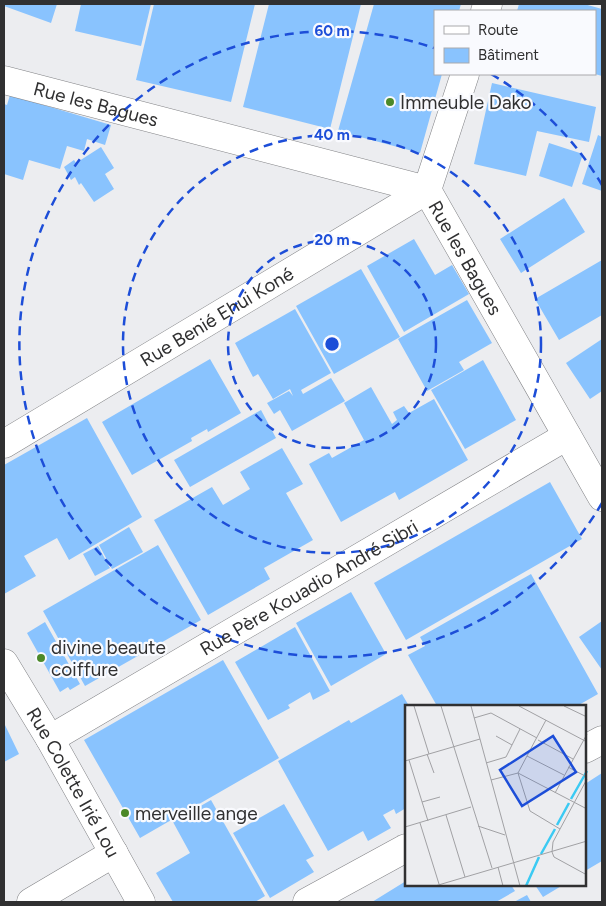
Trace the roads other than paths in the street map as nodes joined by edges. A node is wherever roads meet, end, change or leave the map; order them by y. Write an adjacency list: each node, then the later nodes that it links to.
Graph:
1 (465, 75): 3 (street)
2 (4, 80): 3 (street, Rue les Bagues)
3 (427, 190): 4 (street, Rue les Bagues); 5 (street, Rue Benié Ehui Koné)
4 (567, 436): 6 (street, Rue les Bagues); 8 (street, Rue Père Kouadio André Sibri)
5 (4, 444)
6 (602, 497)
7 (4, 663): 8 (street, Rue Colette Irié Lou)
8 (50, 738): 12 (street, Rue Colette Irié Lou)
9 (602, 740): 10 (street)
10 (586, 748)
11 (405, 849): 15 (street)
12 (114, 853): 13 (street); 14 (street, Rue Colette Irié Lou)
13 (30, 902)
14 (141, 902)
15 (307, 902)

